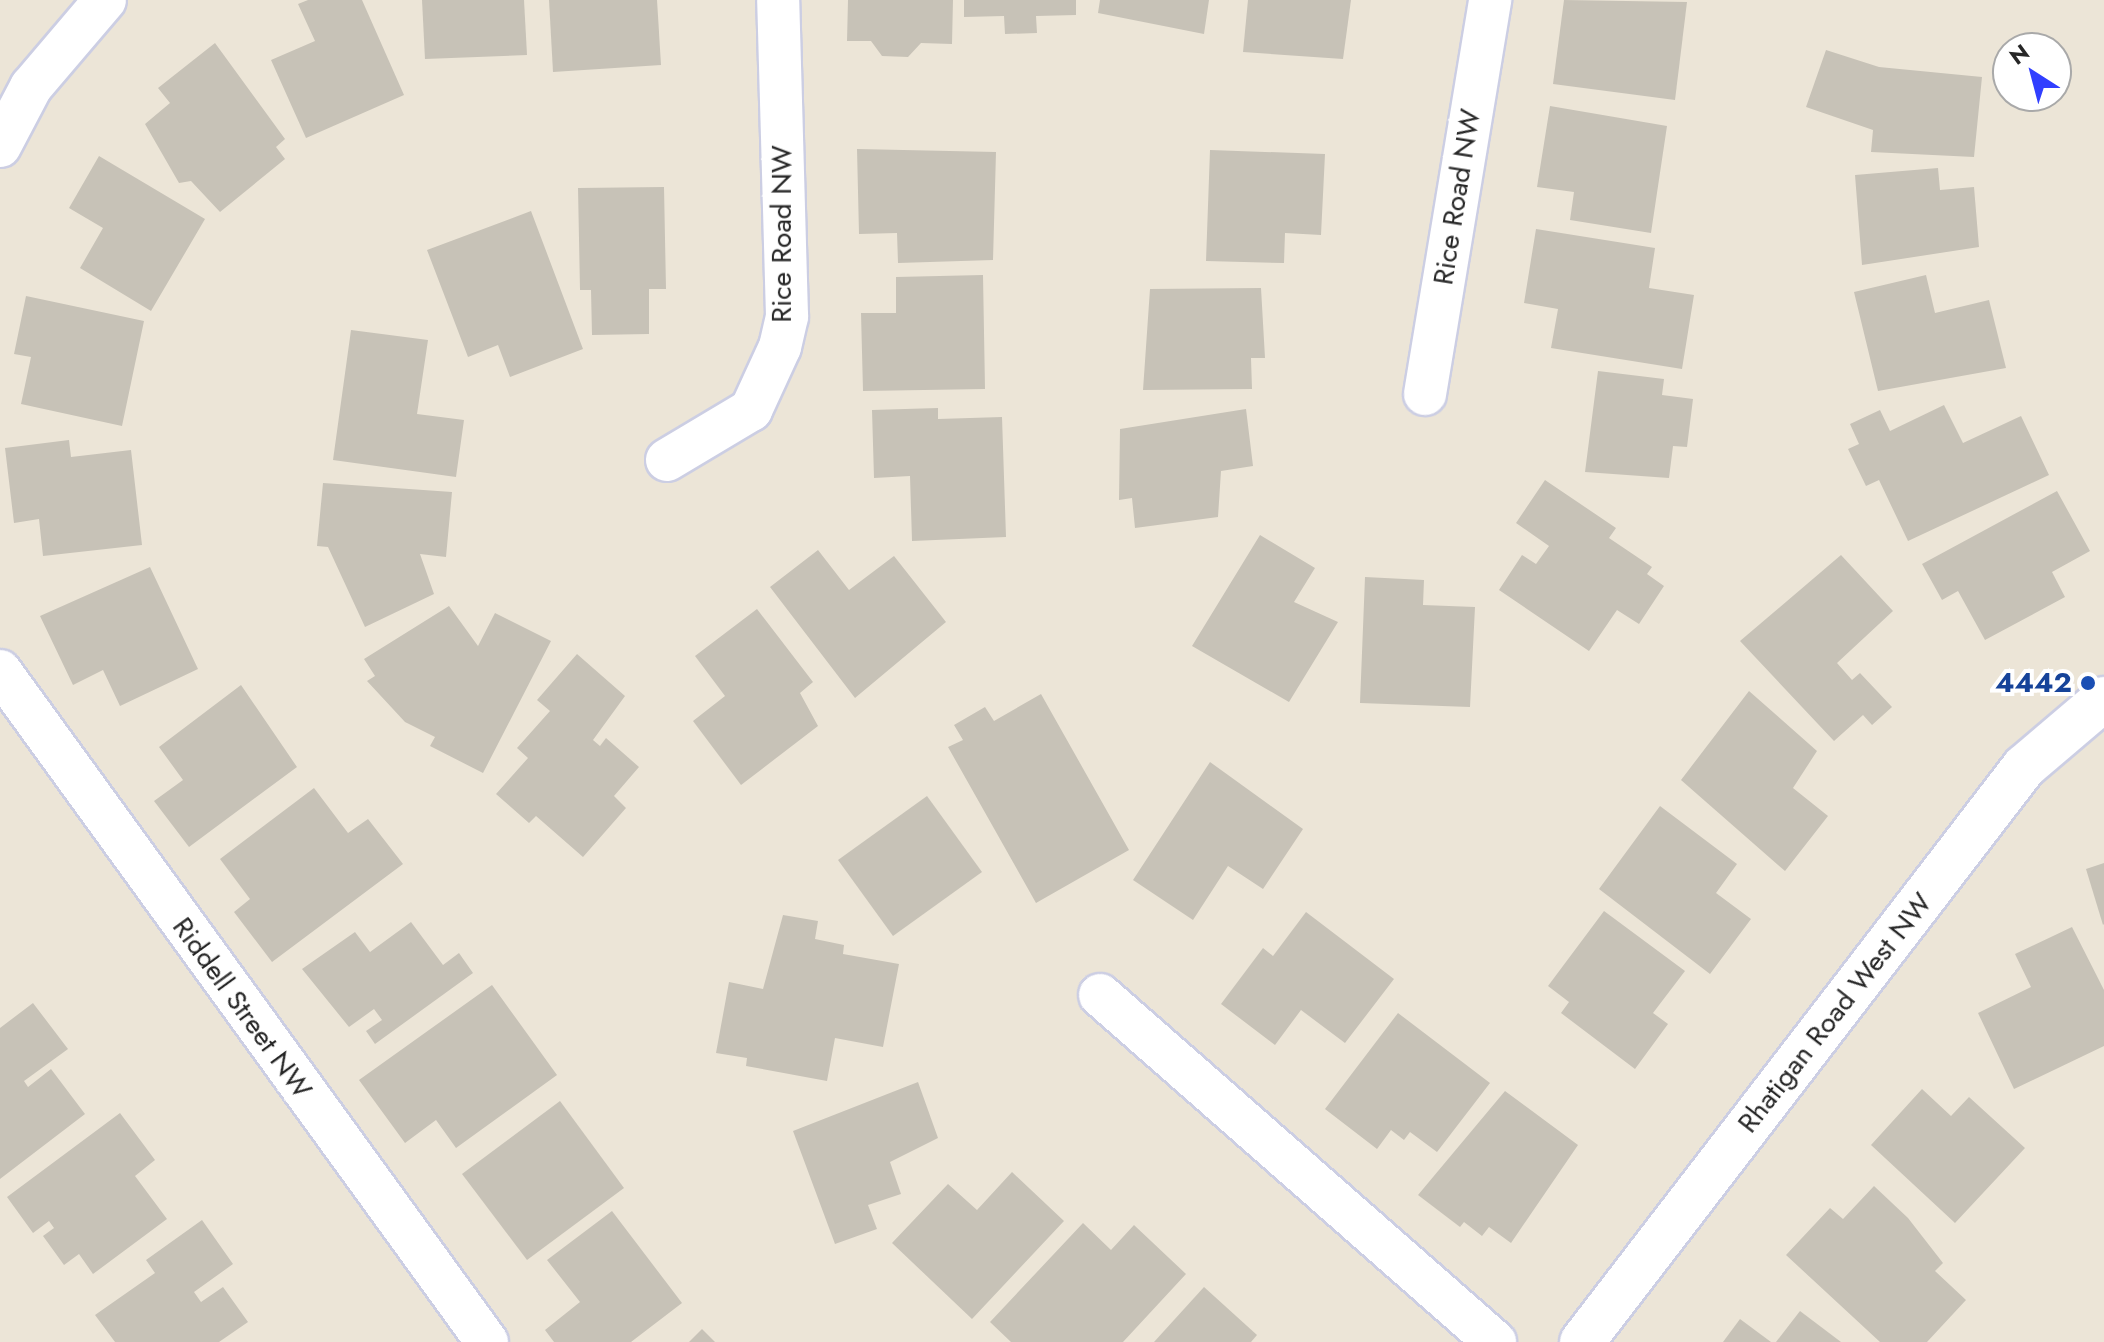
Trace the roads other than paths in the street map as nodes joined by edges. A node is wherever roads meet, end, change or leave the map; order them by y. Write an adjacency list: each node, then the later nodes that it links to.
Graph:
1 (105, 0): 4 (street)
2 (778, 0): 6 (street, Rice Road NW)
3 (1490, 0): 5 (street, Rice Road NW)
4 (0, 146)
5 (1425, 394)
6 (667, 460)
7 (0, 671): 10 (street, Riddell Street NW)
8 (2104, 699): 12 (street, Rhatigan Road West NW)
9 (1100, 995): 11 (street)
10 (487, 1342)
11 (1495, 1342)
12 (1582, 1342)

